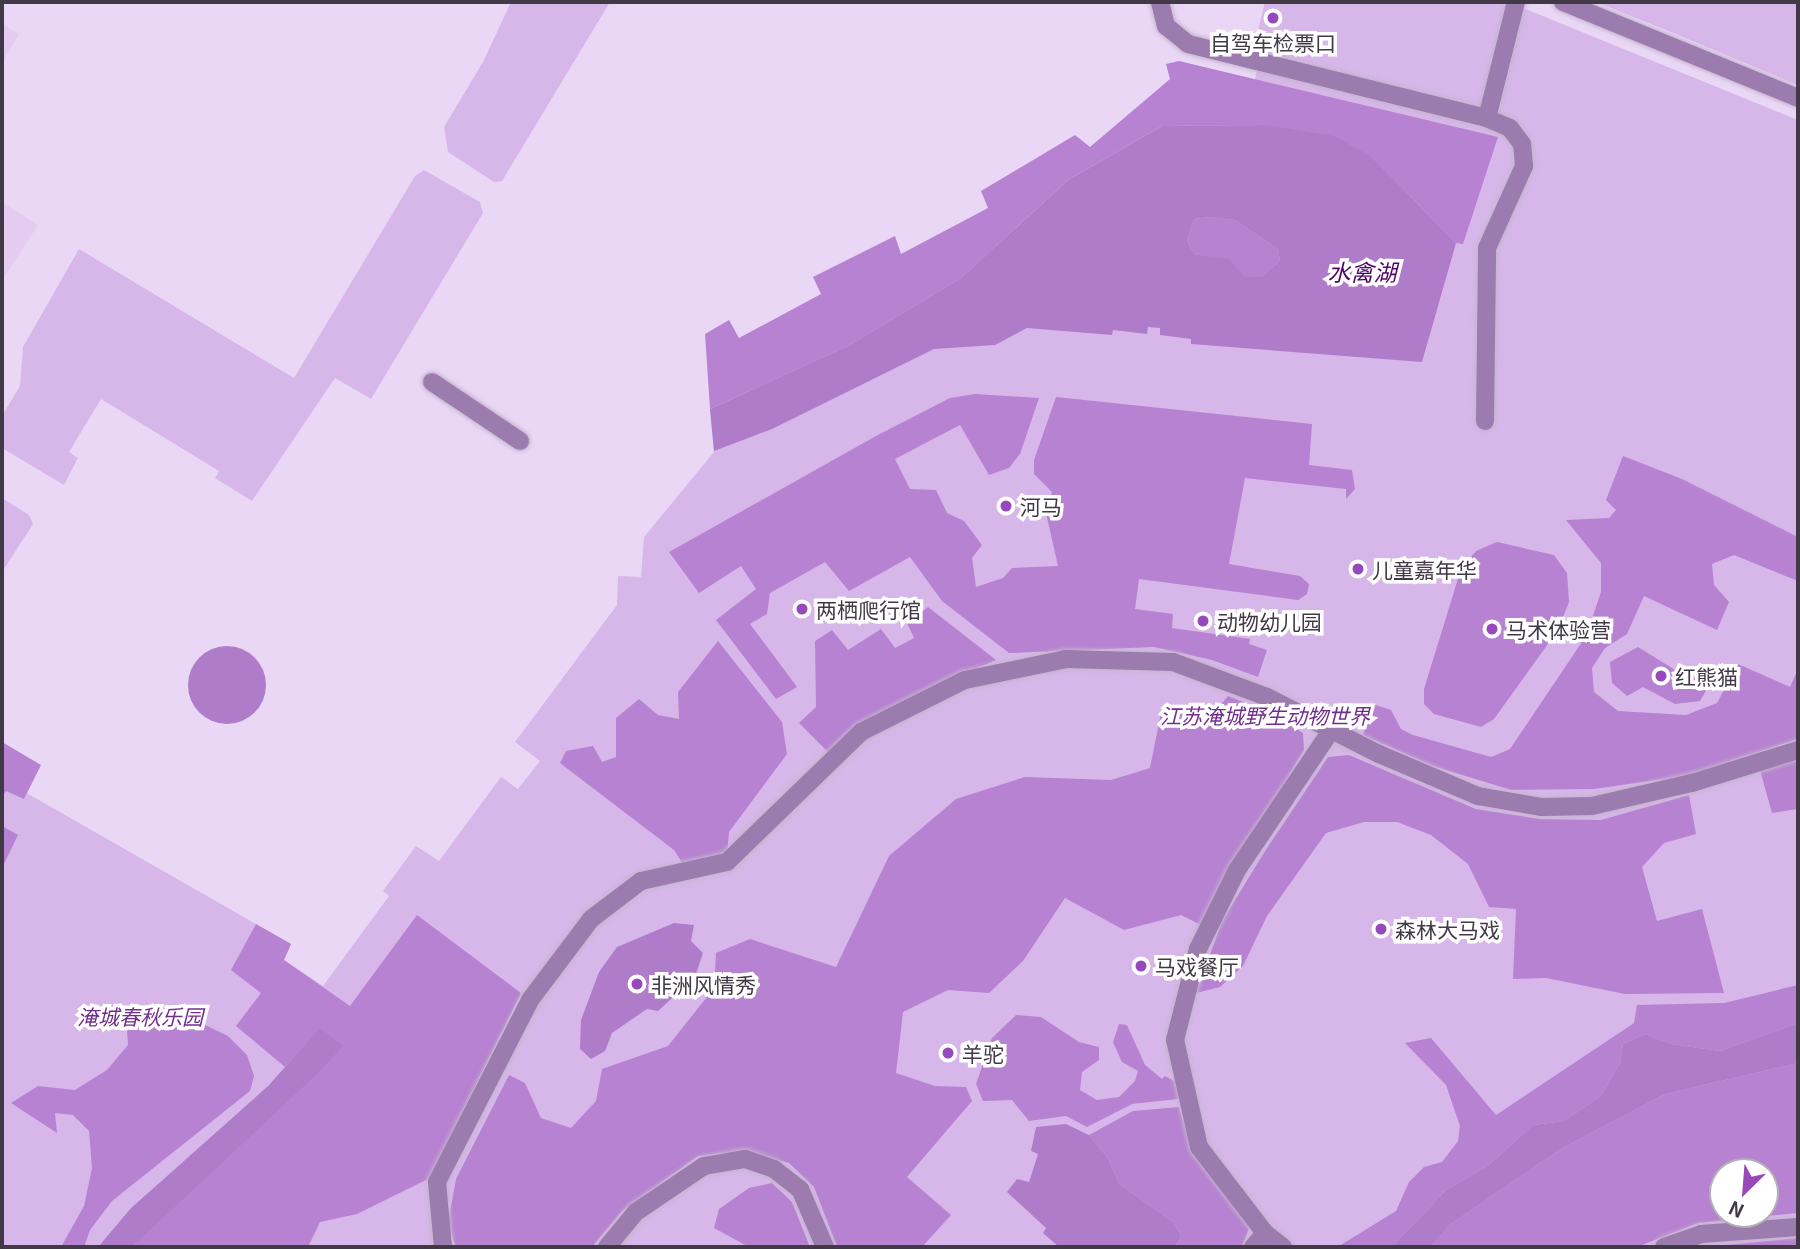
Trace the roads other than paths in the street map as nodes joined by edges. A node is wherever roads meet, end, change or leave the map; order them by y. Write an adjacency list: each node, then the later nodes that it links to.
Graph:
1 (1160, 2): 5 (street)
2 (1516, 2): 5 (street)
3 (1563, 2): 4 (street)
4 (1798, 98)
5 (1487, 118): 7 (street)
6 (432, 382): 8 (street)
7 (1485, 421)
8 (520, 441)
9 (1332, 729): 10 (street); 12 (street); 13 (street)
10 (1798, 750)
11 (1798, 1227): 17 (street)
12 (1259, 1240): 16 (street)
13 (443, 1247)
14 (607, 1247): 15 (street)
15 (825, 1247)
16 (1283, 1247)
17 (1664, 1247)

